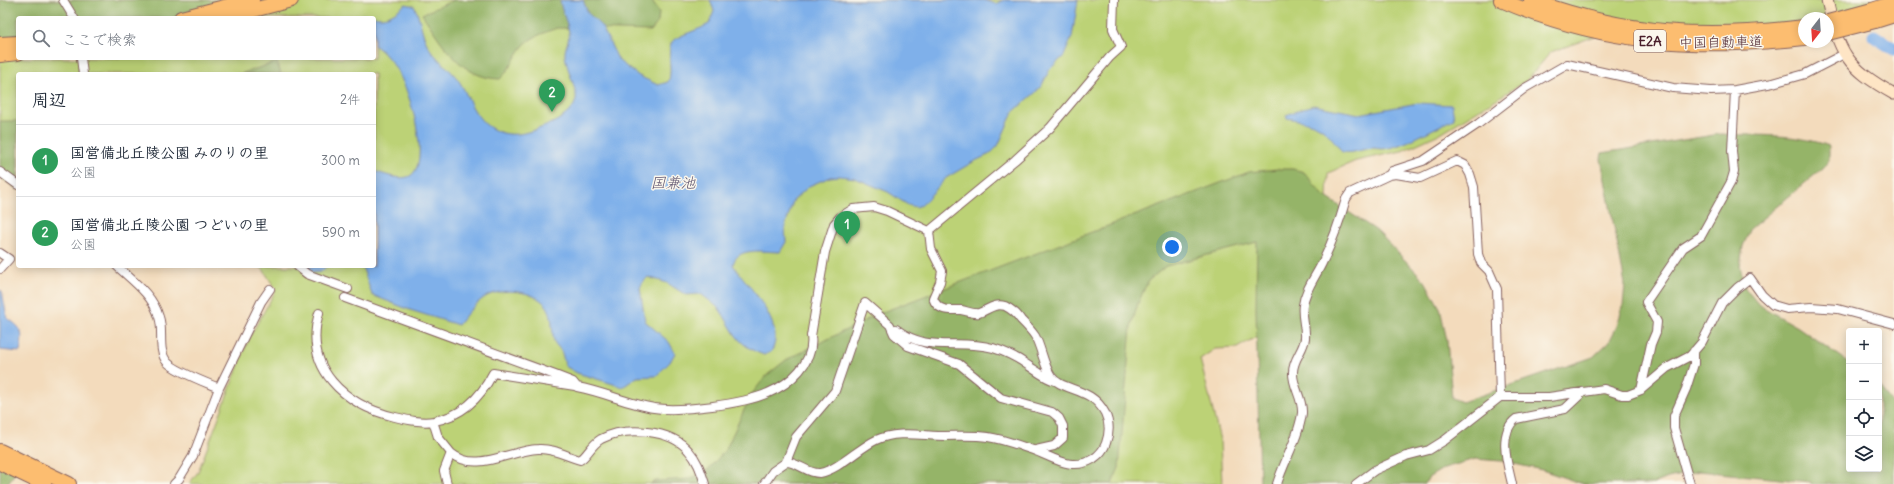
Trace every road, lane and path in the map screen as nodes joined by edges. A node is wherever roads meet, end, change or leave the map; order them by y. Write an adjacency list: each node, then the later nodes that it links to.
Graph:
1 (63, 0): 10 (street)
2 (252, 0): 11 (highway)
3 (291, 0): 12 (highway)
4 (1114, 0): 30 (street)
5 (1501, 0): 17 (highway, 中国自動車道 / E2A)
6 (1531, 0): 15 (highway, 中国自動車道 / E2A)
7 (1827, 0): 21 (street)
8 (1894, 3): 13 (highway)
9 (1894, 15): 13 (highway)
10 (73, 16)
11 (189, 16)
12 (231, 16)
13 (1874, 16): 14 (highway, bridge); 16 (highway, bridge)
14 (1834, 21)
15 (1798, 28)
16 (1834, 31)
17 (1798, 38)
18 (16, 43): 19 (highway)
19 (0, 44)
20 (16, 53): 22 (highway)
21 (1844, 54): 25 (street); 26 (street)
22 (0, 55)
23 (81, 60): 24 (street)
24 (82, 72)
25 (1735, 90): 28 (street); 45 (street)
26 (1894, 94)
27 (0, 172): 29 (street)
28 (1388, 175): 47 (street); 60 (street)
29 (16, 184)
30 (929, 231): 42 (street); 43 (street)
31 (0, 253): 34 (street)
32 (118, 268): 44 (street)
33 (300, 268): 36 (street)
34 (0, 269)
35 (270, 289): 44 (street)
36 (348, 289)
37 (345, 298): 43 (street)
38 (319, 312): 48 (street)
39 (1894, 324): 41 (street)
40 (890, 325): 42 (street); 49 (street); 52 (street)
41 (1694, 351): 45 (street); 63 (street)
42 (1056, 381): 49 (street)
43 (577, 387): 48 (street)
44 (219, 388): 56 (street)
45 (1641, 390): 46 (street)
46 (1583, 392): 47 (street); 62 (street)
47 (1500, 397): 61 (street)
48 (434, 421): 51 (street)
49 (1034, 450): 52 (street)
50 (0, 451): 55 (highway)
51 (451, 453): 57 (street); 58 (street)
52 (786, 462): 59 (street)
53 (0, 463): 54 (highway)
54 (44, 484)
55 (69, 484)
56 (174, 484)
57 (447, 484)
58 (705, 484)
59 (764, 484)
60 (1277, 484)
61 (1356, 484)
62 (1512, 484)
63 (1690, 484)

